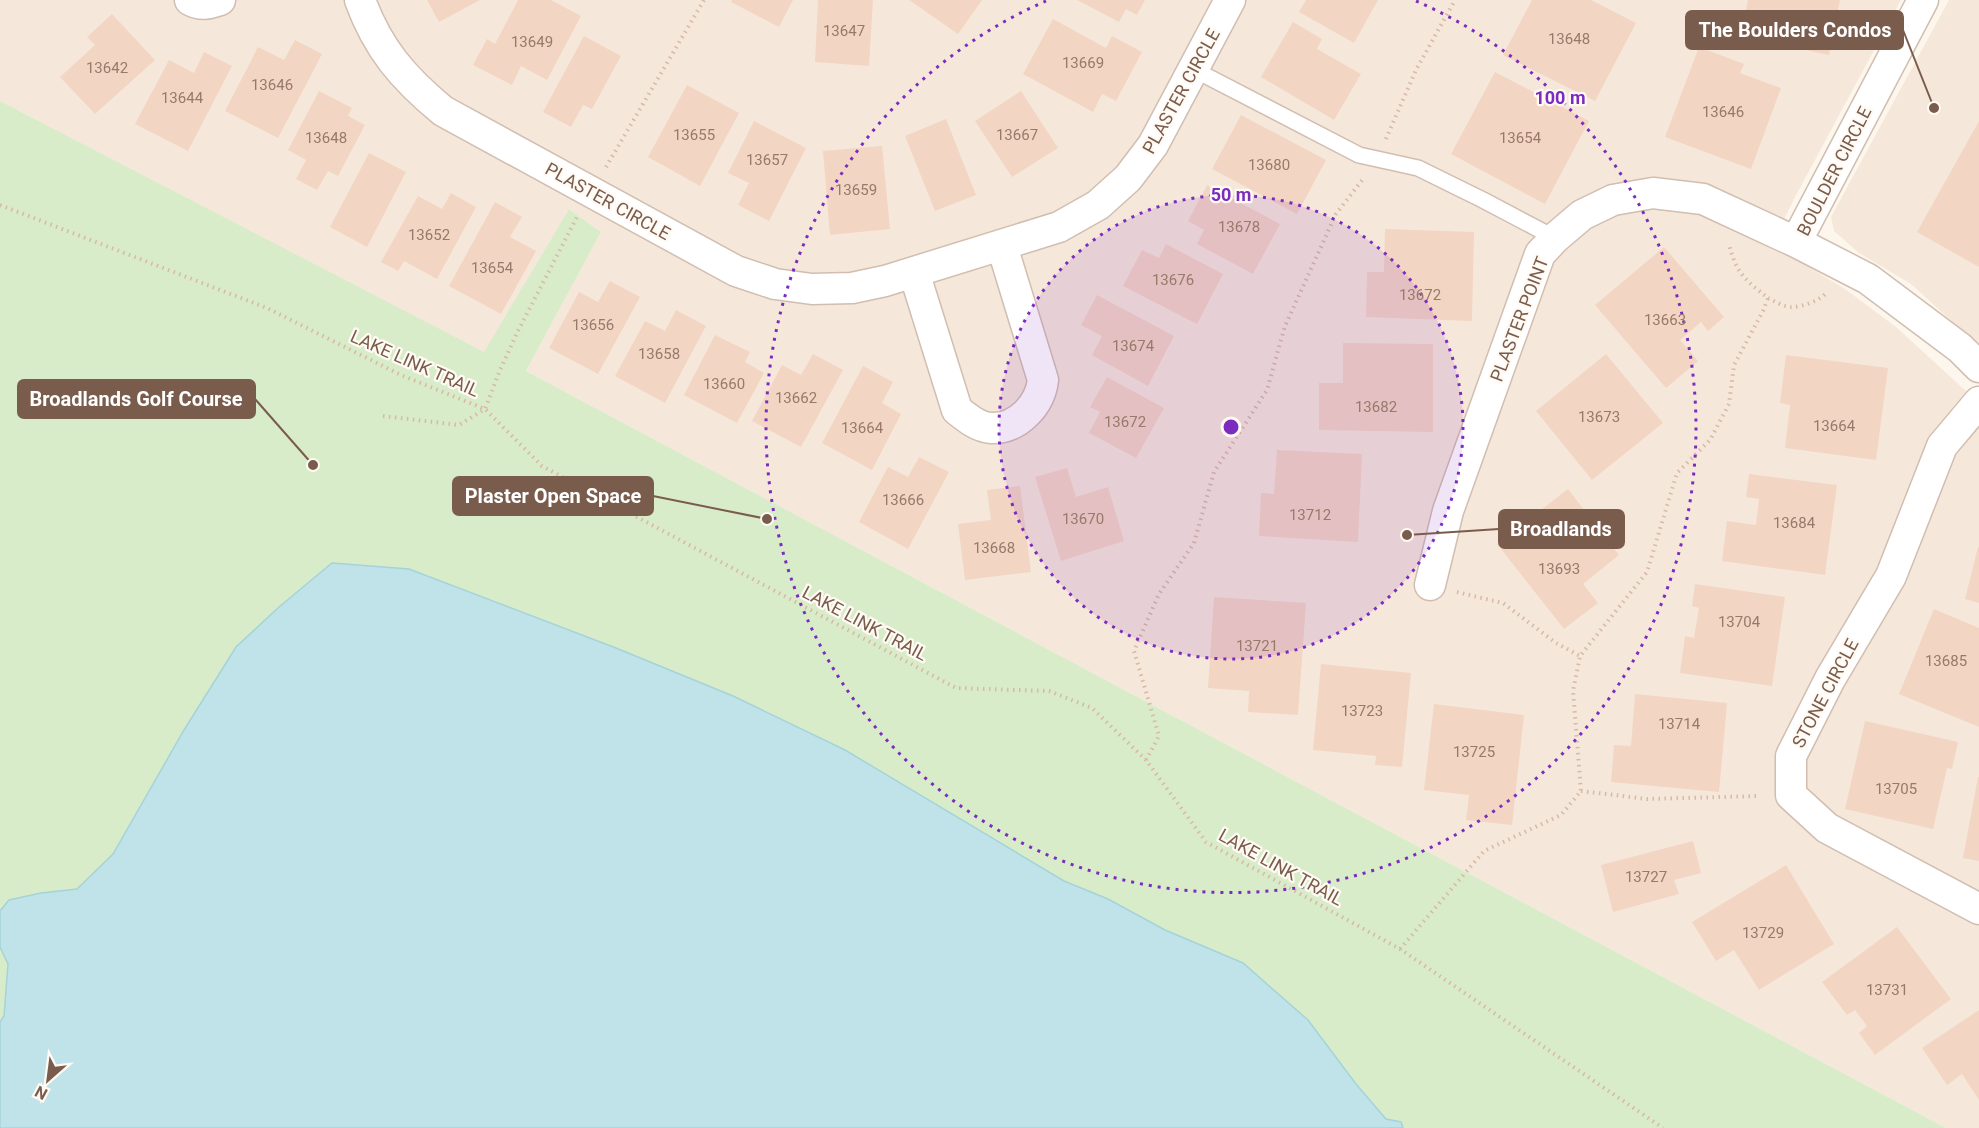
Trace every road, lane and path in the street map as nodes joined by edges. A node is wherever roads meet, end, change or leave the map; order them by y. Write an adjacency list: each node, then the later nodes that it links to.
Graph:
1 (190, 0): 2 (street)
2 (220, 0)
3 (360, 0): 10 (street, PLASTER CIRCLE)
4 (704, 0): 10 (path)
5 (1230, 0): 8 (street, PLASTER CIRCLE)
6 (1455, 0): 9 (path)
7 (1923, 0): 14 (street, BOULDER CIRCLE)
8 (1193, 69): 9 (lane); 15 (street, PLASTER CIRCLE)
9 (1375, 159): 13 (lane); 25 (path)
10 (591, 192): 17 (street, PLASTER CIRCLE); 21 (path)
11 (0, 205): 21 (path, LAKE LINK TRAIL)
12 (1734, 212): 13 (street, PLASTER POINT); 14 (street, PLASTER POINT); 18 (path)
13 (1555, 238): 23 (street, PLASTER POINT)
14 (1796, 242): 16 (street, BOULDER CIRCLE)
15 (1002, 246): 17 (street, PLASTER CIRCLE); 17 (street)
16 (1843, 266): 18 (path); 19 (street, BOULDER CIRCLE)
17 (914, 272)
18 (1768, 298): 24 (path)
19 (1979, 367)
20 (1979, 402): 27 (street, STONE CIRCLE)
21 (485, 409): 22 (path); 25 (path, LAKE LINK TRAIL)
22 (383, 416)
23 (1430, 585): 24 (path)
24 (1580, 656): 26 (path)
25 (1146, 760): 29 (path, LAKE LINK TRAIL)
26 (1581, 791): 27 (path); 29 (path)
27 (1791, 795): 28 (street)
28 (1979, 909)
29 (1401, 949): 30 (path, LAKE LINK TRAIL)
30 (1663, 1128)

